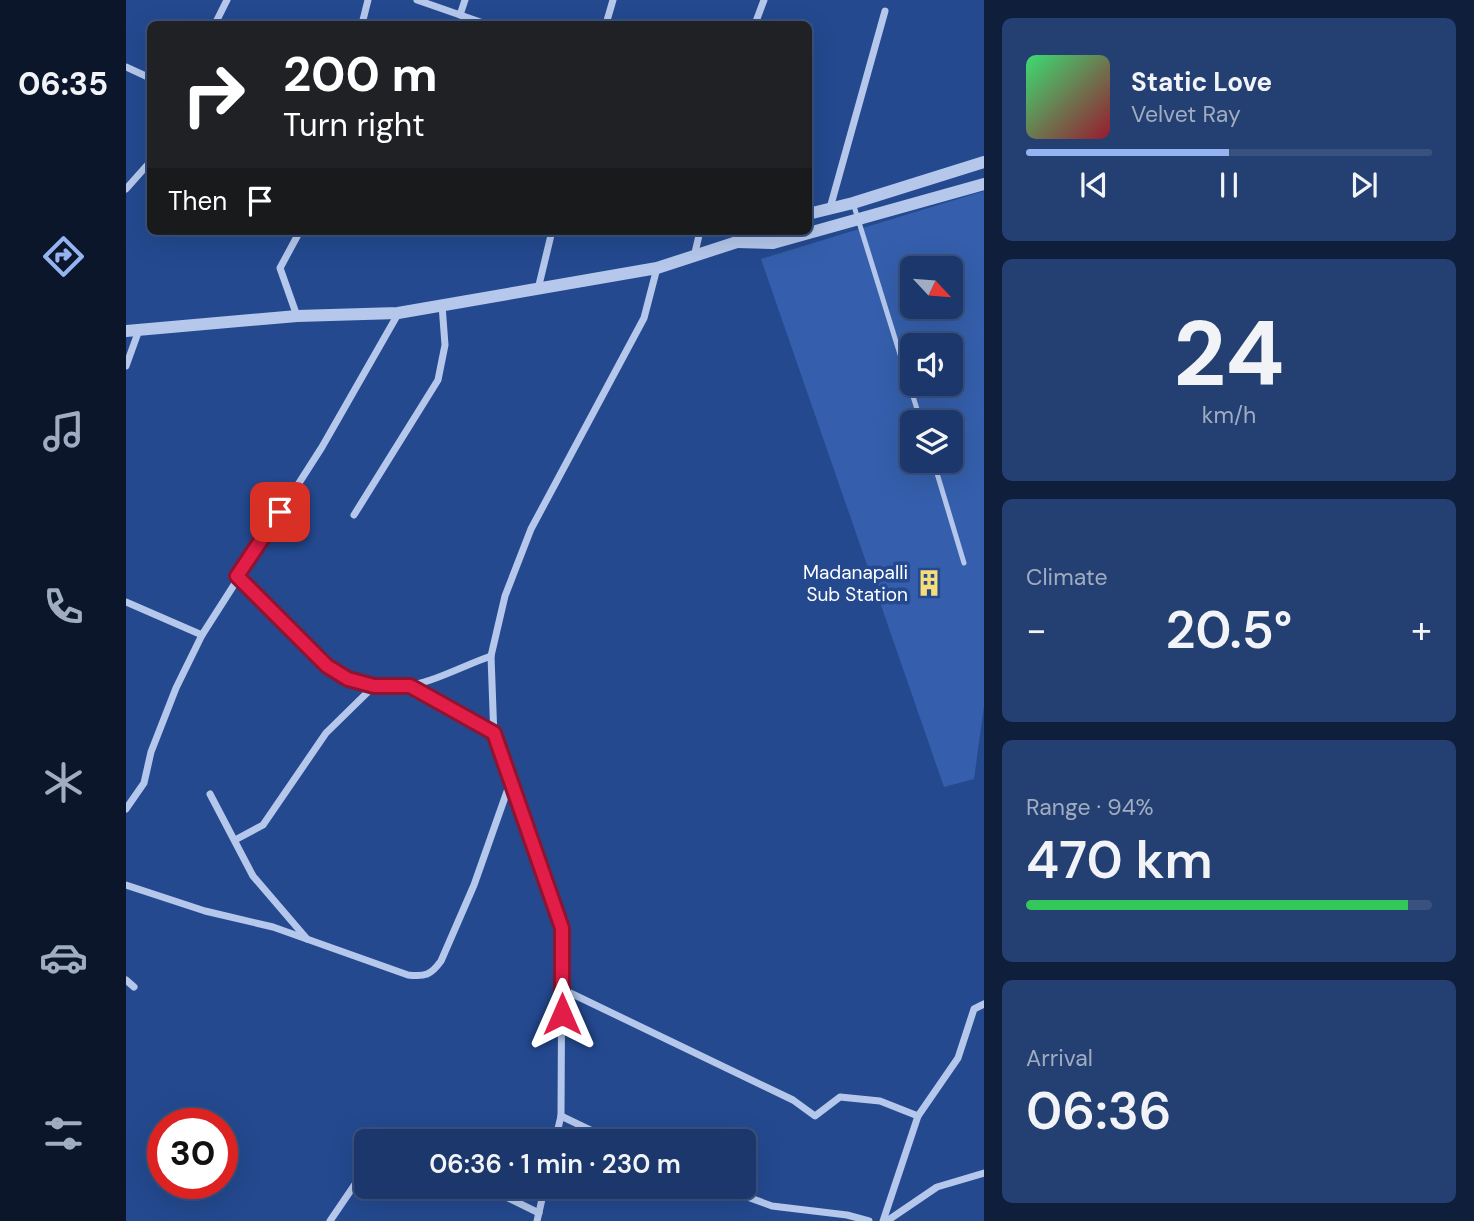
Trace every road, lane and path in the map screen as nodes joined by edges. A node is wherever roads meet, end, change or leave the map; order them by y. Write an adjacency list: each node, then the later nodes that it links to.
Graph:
1 (227, 0): 9 (street)
2 (368, 0): 10 (street)
3 (417, 0): 8 (street)
4 (465, 0): 8 (street)
5 (613, 0): 12 (street)
6 (764, 0): 13 (street)
7 (885, 11): 21 (street)
8 (460, 15): 11 (street)
9 (216, 21)
10 (363, 21)
11 (477, 21)
12 (607, 21)
13 (756, 21)
14 (126, 67): 15 (street)
15 (147, 77)
16 (984, 162): 20 (street)
17 (147, 165): 19 (street)
18 (984, 184): 23 (street)
19 (126, 189)
20 (853, 203): 21 (street); 23 (lane)
21 (830, 208): 22 (street)
22 (812, 213)
23 (860, 219): 24 (street); 39 (lane)
24 (812, 232)
25 (298, 235): 36 (street)
26 (551, 235): 33 (street)
27 (699, 235): 31 (street)
28 (750, 235): 30 (street)
29 (802, 235): 30 (street)
30 (737, 242): 31 (street)
31 (694, 257): 32 (street)
32 (657, 268): 33 (street); 46 (street)
33 (538, 289): 34 (street)
34 (442, 305): 35 (street); 41 (street)
35 (398, 313): 36 (street); 43 (street)
36 (297, 316): 37 (street)
37 (132, 330): 38 (street)
38 (126, 366)
39 (917, 410)
40 (937, 473): 42 (lane)
41 (354, 515)
42 (964, 563)
43 (237, 576): 45 (street); 47 (street)
44 (126, 602): 45 (street)
45 (202, 635): 52 (street)
46 (491, 656): 48 (street); 49 (street)
47 (374, 686): 48 (street); 53 (street)
48 (410, 686): 49 (street)
49 (494, 733): 50 (street)
50 (510, 783): 55 (street); 58 (street)
51 (210, 794): 53 (street)
52 (127, 807)
53 (235, 840): 55 (street)
54 (126, 885): 55 (street)
55 (309, 942)
56 (126, 981): 57 (street)
57 (134, 987)
58 (562, 989): 60 (street); 61 (street)
59 (984, 1004): 61 (street)
60 (561, 1116): 62 (street); 63 (street)
61 (918, 1116): 72 (street)
62 (558, 1129)
63 (588, 1129)
64 (984, 1173): 72 (street)
65 (354, 1186): 70 (street)
66 (509, 1199): 69 (street)
67 (542, 1199): 69 (street)
68 (753, 1199): 71 (street)
69 (538, 1217)
70 (330, 1221)
71 (869, 1221)
72 (885, 1221)

